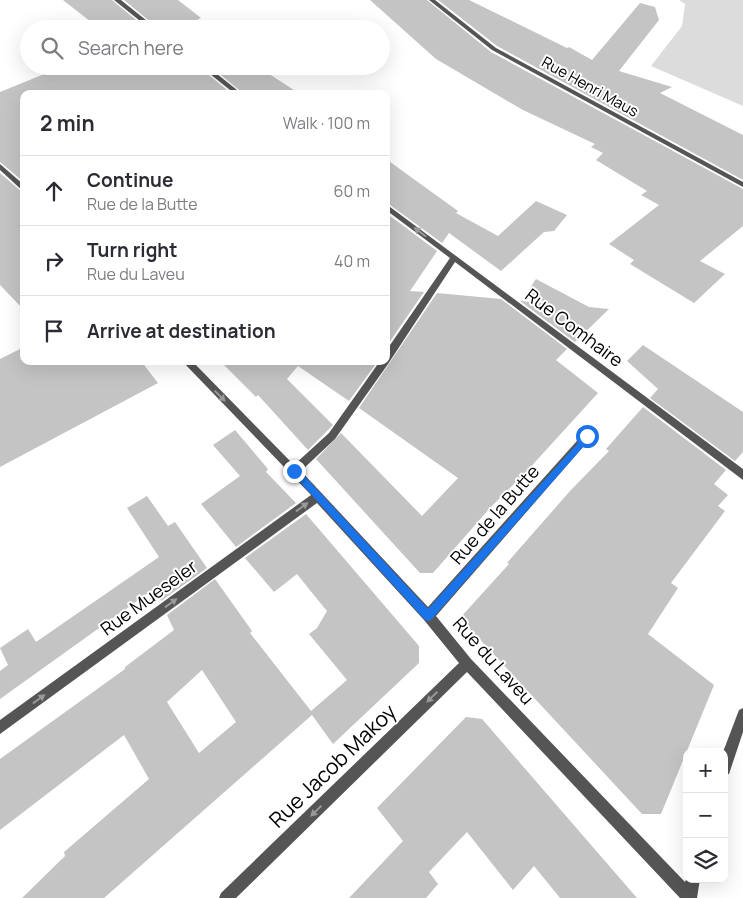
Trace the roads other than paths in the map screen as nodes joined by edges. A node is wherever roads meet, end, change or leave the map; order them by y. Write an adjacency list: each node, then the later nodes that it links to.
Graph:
1 (117, 0): 3 (street)
2 (432, 0): 7 (street, Rue Henri Maus)
3 (143, 20)
4 (215, 75): 5 (street)
5 (234, 90)
6 (0, 166): 8 (street)
7 (743, 185)
8 (20, 186)
9 (390, 209): 10 (street, Rue Comhaire, one-way to 9)
10 (454, 258): 11 (street); 16 (street, Rue Comhaire)
11 (390, 354)
12 (190, 365): 15 (street, Rue du Laveu, one-way to 15)
13 (382, 365): 15 (street)
14 (587, 436): 18 (street, Rue de la Butte)
15 (294, 471): 17 (street, Rue du Laveu)
16 (743, 475)
17 (318, 496): 18 (street, Rue du Laveu); 21 (street, Rue Mueseler, one-way to 17)
18 (428, 616): 19 (street, Rue du Laveu)
19 (467, 663): 24 (street, Rue Jacob Makoy, one-way to 24); 25 (street, Rue du Laveu)
20 (743, 714): 22 (street)
21 (0, 728)
22 (728, 757)
23 (693, 883): 25 (street)
24 (226, 898)
25 (690, 898)

